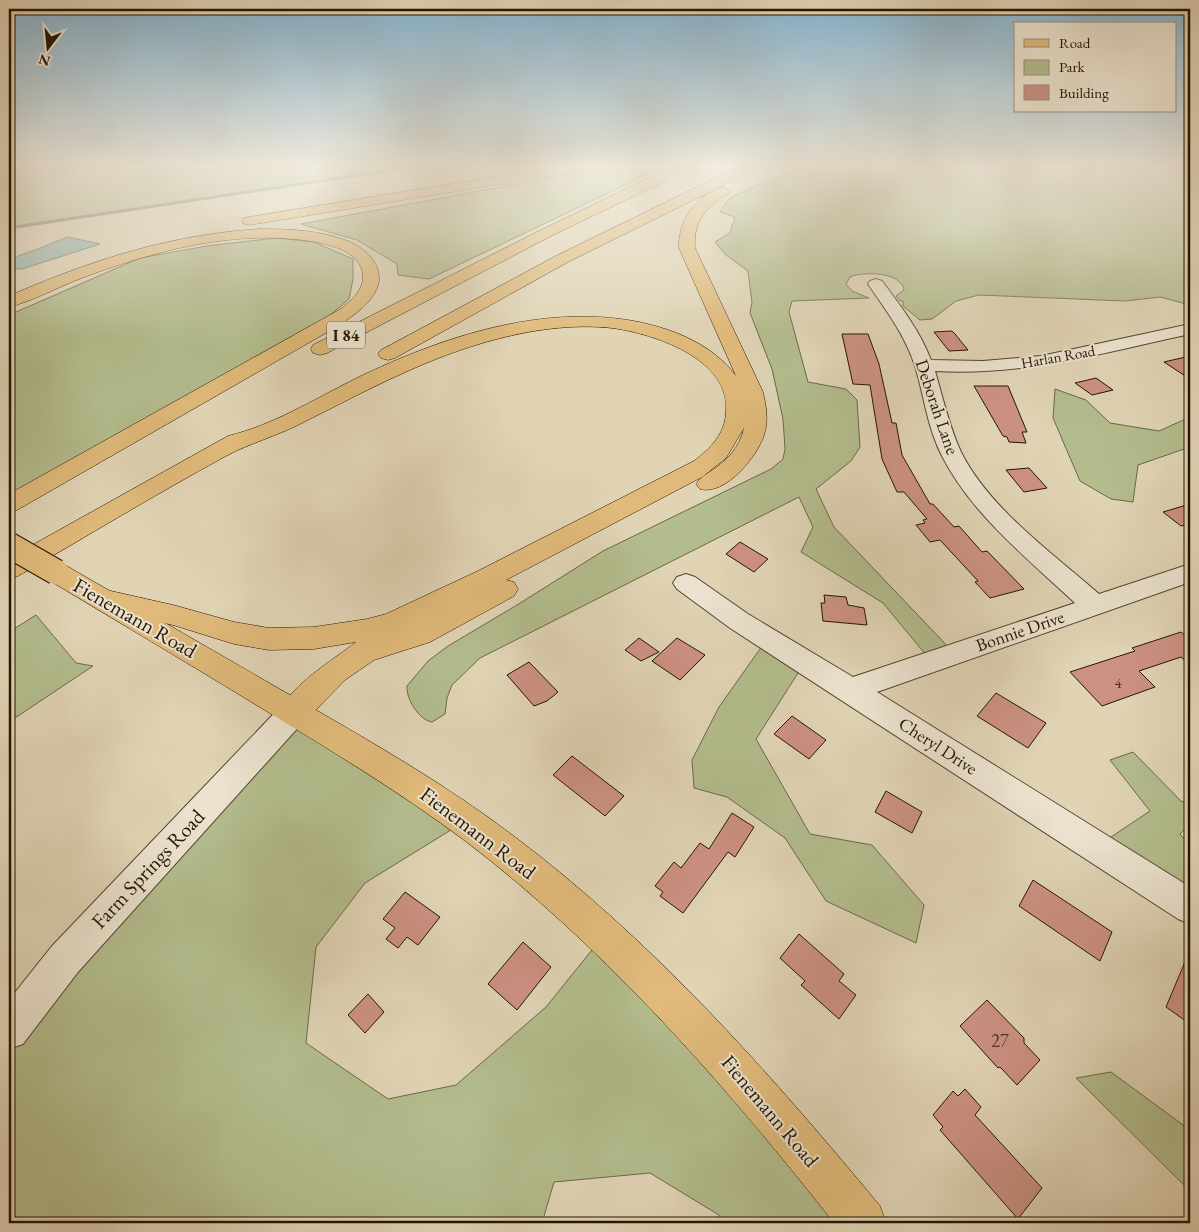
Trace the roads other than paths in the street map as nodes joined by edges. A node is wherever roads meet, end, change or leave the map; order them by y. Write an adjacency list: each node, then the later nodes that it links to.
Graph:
1 (242, 222): 6 (main road)
2 (567, 222): 12 (main road, I 84)
3 (636, 222): 10 (main road, I 84)
4 (689, 222): 20 (main road)
5 (876, 284): 9 (street, Deborah Lane)
6 (9, 290)
7 (9, 302): 11 (main road)
8 (1190, 329): 9 (street, Harlan Road)
9 (924, 365): 18 (street, Deborah Lane)
10 (220, 450): 14 (main road, I 84); 19 (main road)
11 (9, 504)
12 (9, 514)
13 (9, 545): 17 (main road, Fienemann Road, bridge)
14 (9, 569)
15 (1190, 572): 18 (street, Bonnie Drive)
16 (686, 583): 21 (street, Cheryl Drive)
17 (102, 599): 19 (main road); 22 (main road, Fienemann Road)
18 (1094, 605): 21 (street, Bonnie Drive)
19 (394, 622): 20 (main road)
20 (366, 651): 22 (main road)
21 (850, 690): 23 (street, Cheryl Drive)
22 (294, 712): 24 (street, Farm Springs Road); 25 (main road, Fienemann Road)
23 (1190, 907)
24 (9, 1030)
25 (863, 1223)

